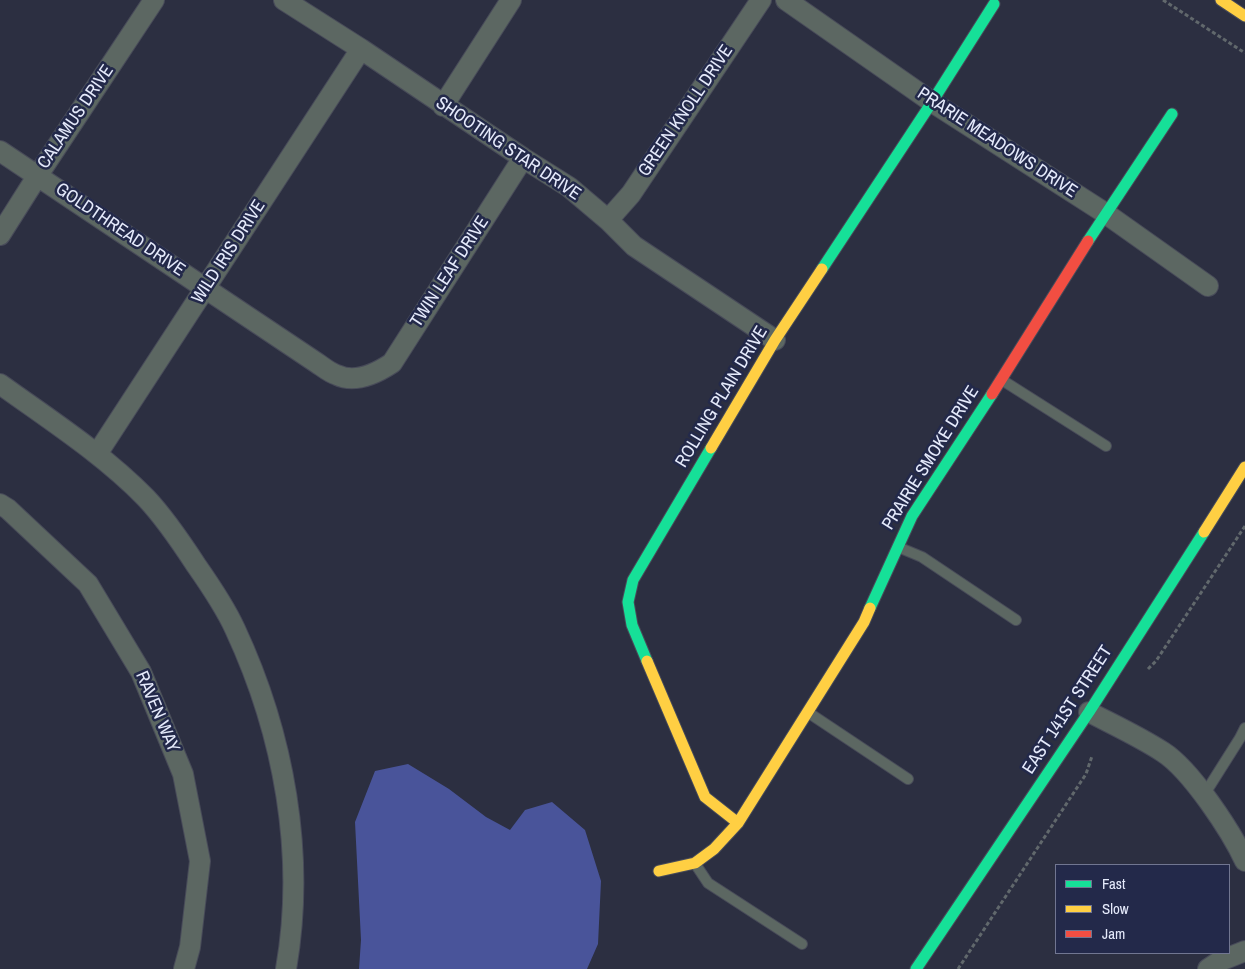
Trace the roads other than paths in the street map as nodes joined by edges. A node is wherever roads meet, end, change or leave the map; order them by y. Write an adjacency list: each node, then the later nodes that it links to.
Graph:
1 (154, 0): 15 (street, CALAMUS DRIVE)
2 (284, 0): 9 (street, SHOOTING STAR DRIVE)
3 (511, 0): 11 (street)
4 (760, 0): 17 (street, GREEN KNOLL DRIVE)
5 (786, 0): 10 (street, PRARIE MEADOWS DRIVE)
6 (1221, 0): 8 (street)
7 (994, 4): 10 (street, ROLLING PLAIN DRIVE)
8 (1245, 16)
9 (361, 49): 11 (street, SHOOTING STAR DRIVE); 20 (street, WILD IRIS DRIVE)
10 (932, 102): 16 (street, PRARIE MEADOWS DRIVE); 21 (street, ROLLING PLAIN DRIVE)
11 (443, 106): 14 (street, SHOOTING STAR DRIVE)
12 (1172, 114): 16 (street, PRAIRIE SMOKE DRIVE)
13 (0, 151): 15 (street, GOLDTHREAD DRIVE)
14 (523, 158): 17 (street, SHOOTING STAR DRIVE); 22 (street, TWIN LEAF DRIVE)
15 (38, 175): 18 (street, CALAMUS DRIVE); 20 (street, GOLDTHREAD DRIVE)
16 (1105, 213): 19 (street, PRARIE MEADOWS DRIVE); 23 (street, PRAIRIE SMOKE DRIVE)
17 (608, 220): 21 (street, SHOOTING STAR DRIVE)
18 (0, 235)
19 (1208, 286)
20 (206, 287): 22 (street, GOLDTHREAD DRIVE); 26 (street, WILD IRIS DRIVE)
21 (775, 340): 36 (street, ROLLING PLAIN DRIVE)
22 (369, 376)
23 (1001, 380): 25 (lane); 29 (street, PRAIRIE SMOKE DRIVE)
24 (0, 384): 26 (street)
25 (1106, 446)
26 (97, 454): 43 (street)
27 (1245, 467): 32 (street, EAST 141ST STREET)
28 (0, 504): 42 (street, RAVEN WAY)
29 (897, 547): 30 (lane); 31 (street, PRAIRIE SMOKE DRIVE)
30 (1016, 620)
31 (809, 712): 34 (lane); 36 (street, PRAIRIE SMOKE DRIVE)
32 (1089, 712): 35 (street); 44 (street, EAST 141ST STREET)
33 (1245, 728): 35 (lane)
34 (908, 780)
35 (1204, 795): 37 (street)
36 (738, 823): 38 (street, PRAIRIE SMOKE DRIVE)
37 (1245, 862)
38 (695, 863): 39 (street, PRAIRIE SMOKE DRIVE); 40 (lane)
39 (659, 872)
40 (802, 944)
41 (1245, 951): 45 (street)
42 (184, 969)
43 (286, 969)
44 (916, 969)
45 (1208, 969)

